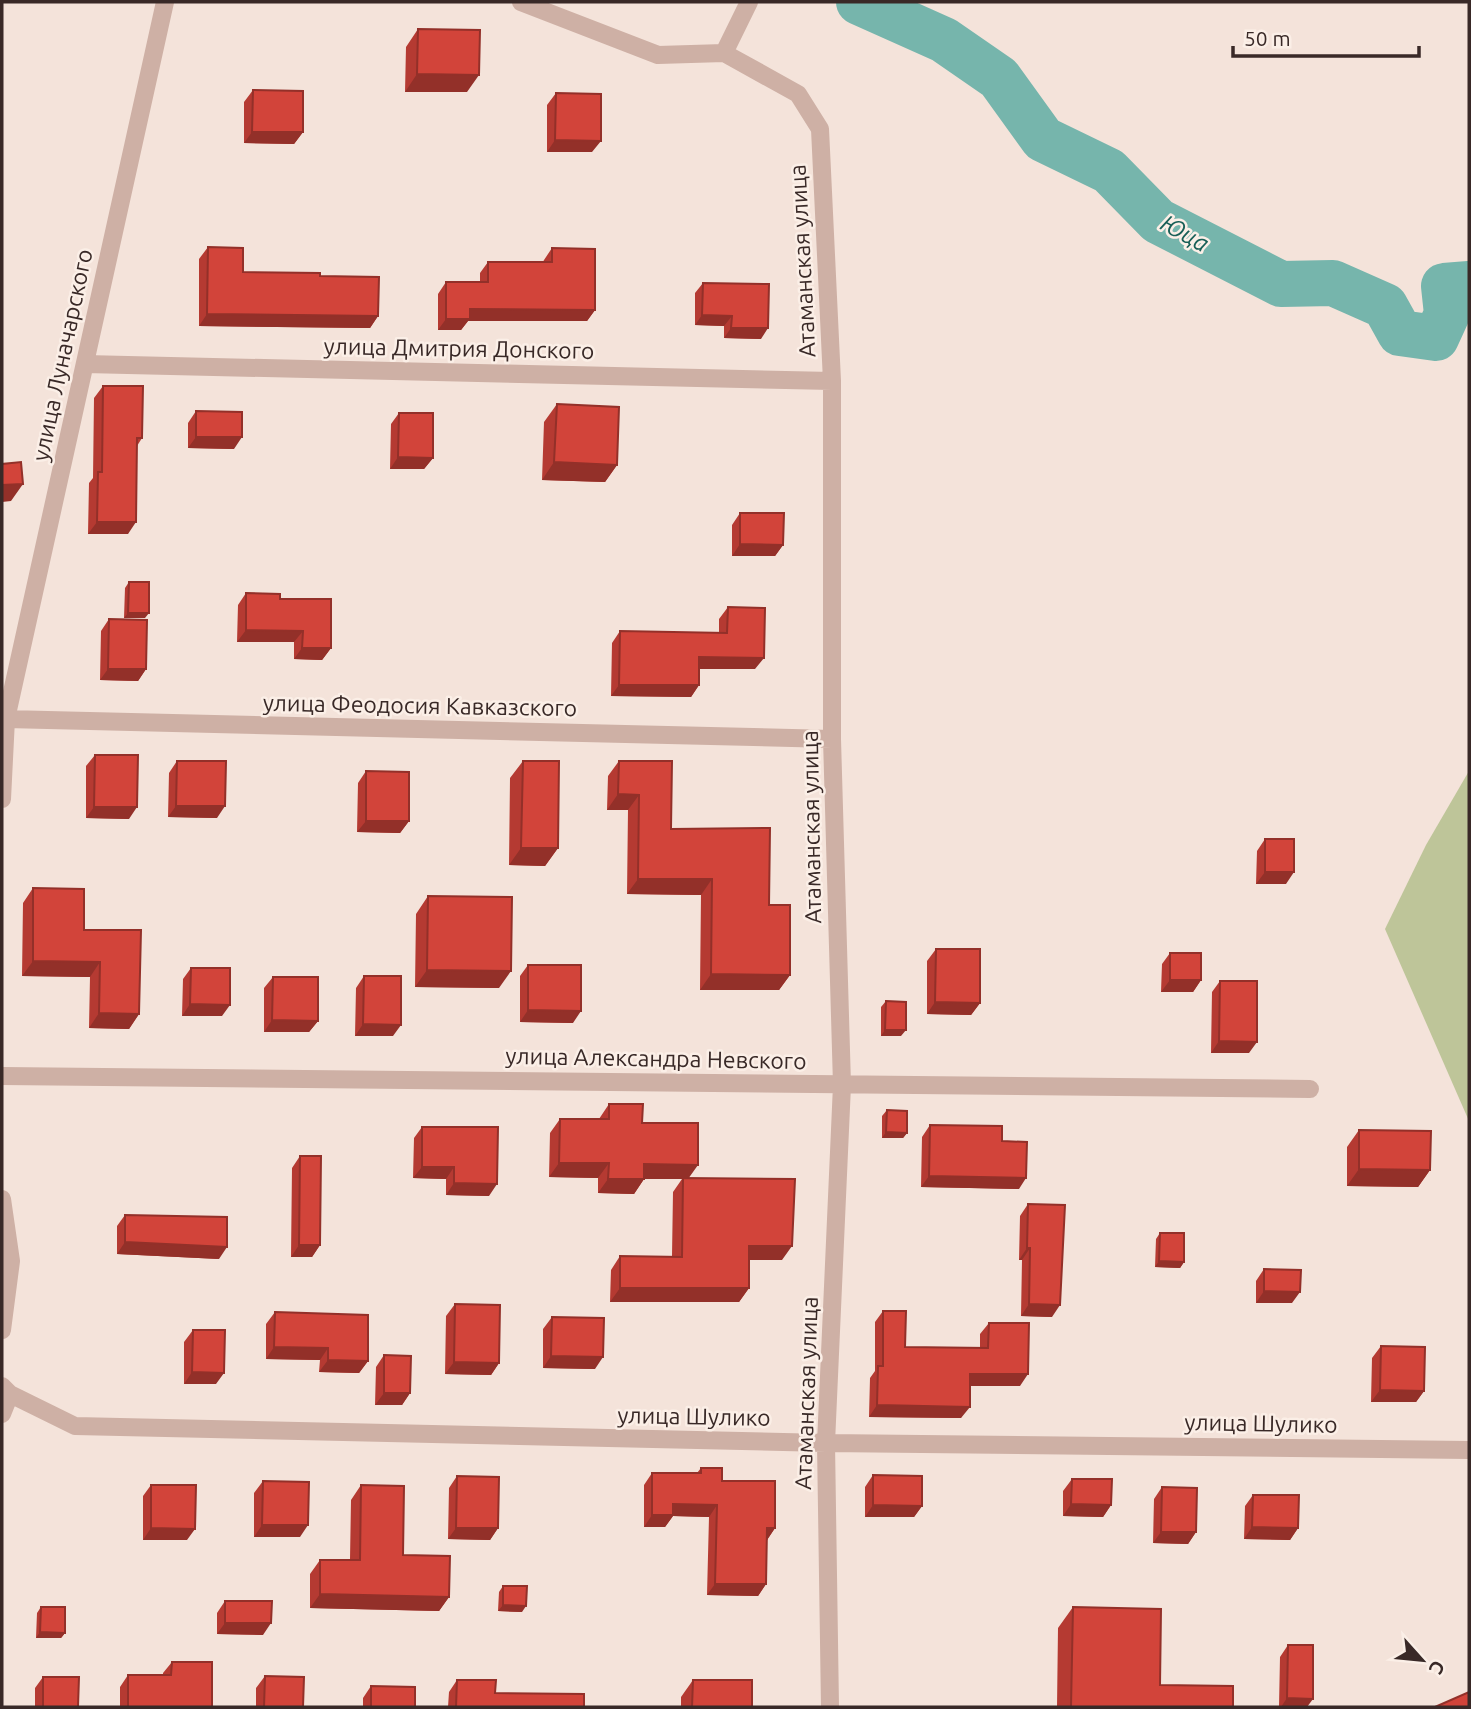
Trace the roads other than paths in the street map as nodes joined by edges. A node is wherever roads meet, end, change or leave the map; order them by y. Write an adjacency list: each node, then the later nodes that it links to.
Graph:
1 (165, 2): 5 (street, улица Луначарского)
2 (521, 2): 4 (street)
3 (749, 2): 4 (street)
4 (724, 53): 6 (street, Атаманская улица)
5 (85, 364): 6 (street, улица Дмитрия Донского); 7 (street, улица Луначарского)
6 (832, 381): 8 (street, Атаманская улица)
7 (6, 719): 8 (street, улица Феодосия Кавказского); 9 (street, улица Луначарского)
8 (832, 740): 11 (street, Атаманская улица)
9 (2, 799)
10 (2, 1076): 11 (street, улица Александра Невского)
11 (842, 1084): 12 (street, улица Александра Невского); 17 (street, Атаманская улица)
12 (1310, 1088)
13 (2, 1199): 14 (street)
14 (2, 1330)
15 (6, 1390): 16 (street); 17 (street, улица Шулико)
16 (2, 1413)
17 (826, 1443): 18 (street, улица Шулико); 19 (street, Атаманская улица)
18 (1469, 1450)
19 (830, 1707)

